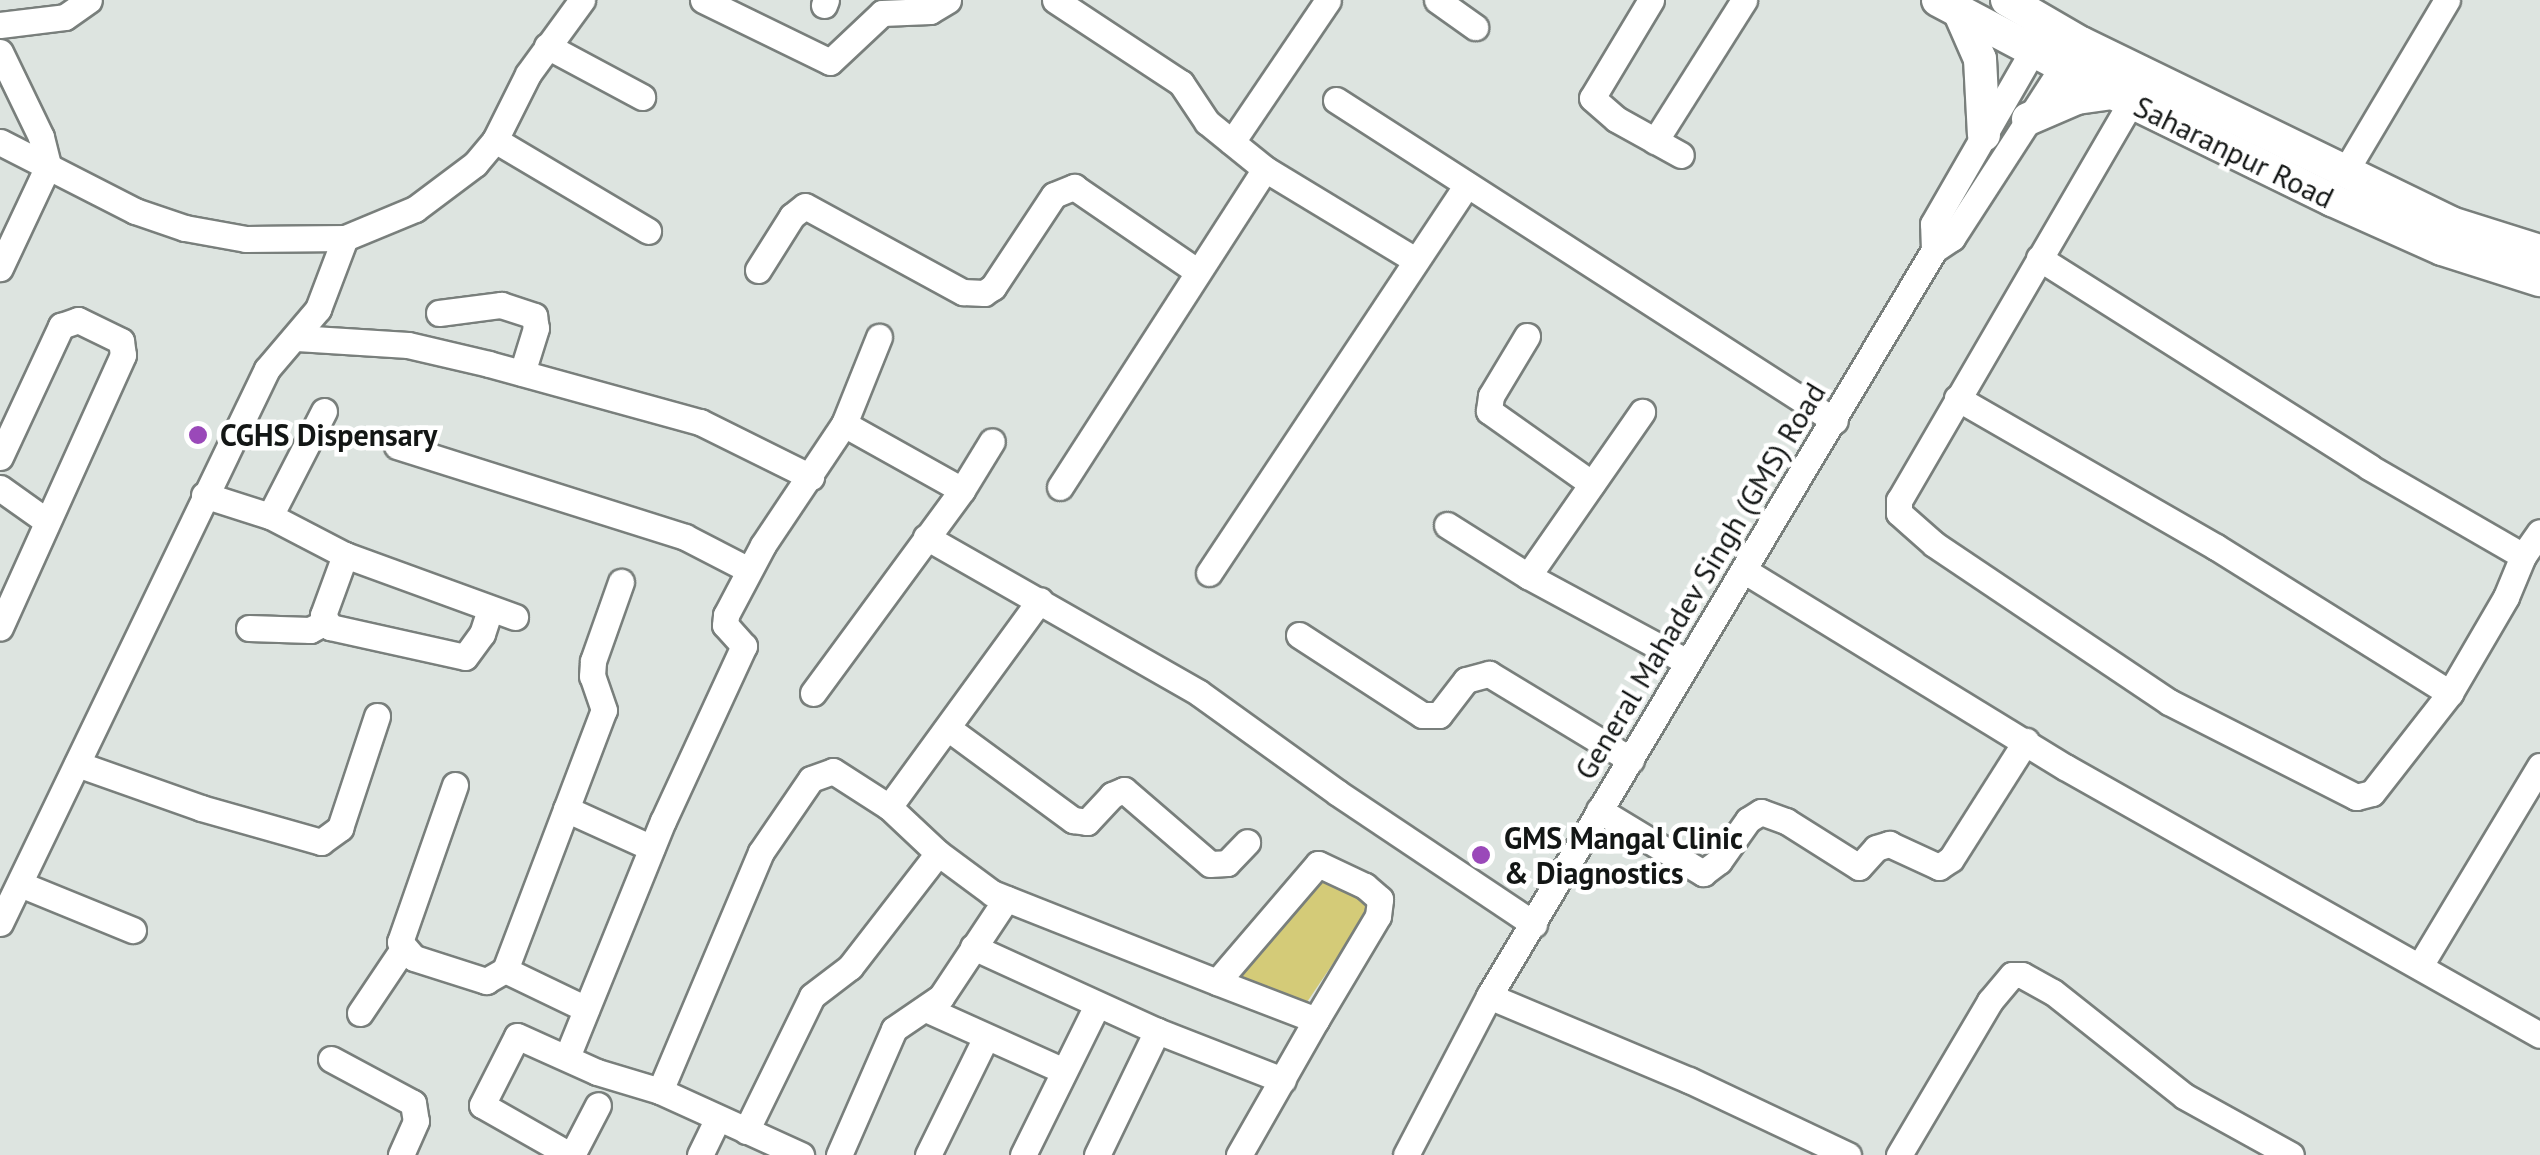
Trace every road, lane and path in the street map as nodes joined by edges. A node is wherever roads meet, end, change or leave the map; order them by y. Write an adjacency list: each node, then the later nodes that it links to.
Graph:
1 (89, 0): 13 (street)
2 (582, 0): 16 (street)
3 (703, 0): 4 (street)
4 (948, 0)
5 (1054, 0): 27 (street)
6 (1328, 0): 27 (street)
7 (1436, 0): 14 (street)
8 (1651, 0): 25 (street)
9 (1744, 0): 25 (street)
10 (2007, 0): 15 (main road, Saharanpur Road)
11 (2447, 0): 31 (street)
12 (1949, 5): 15 (main road, Saharanpur Road); 23 (main road)
13 (14, 15)
14 (1475, 27)
15 (2041, 37): 18 (main road, Saharanpur Road); 23 (street, General Mahadev Singh (GMS) Road)
16 (547, 46): 19 (street); 24 (street)
17 (0, 52): 29 (street)
18 (2072, 54): 20 (main road, Saharanpur Road); 22 (street, General Mahadev Singh (GMS) Road); 31 (main road, Saharanpur Road)
19 (642, 96)
20 (2122, 98): 22 (main road); 34 (main road, Saharanpur Road); 38 (street)
21 (1336, 100): 32 (street)
22 (2028, 119): 36 (street, General Mahadev Singh (GMS) Road)
23 (1984, 136): 36 (street, General Mahadev Singh (GMS) Road)
24 (495, 140): 33 (street); 35 (street)
25 (1655, 140): 28 (street)
26 (0, 142): 29 (street)
27 (1232, 142): 30 (street)
28 (1681, 155)
29 (48, 166): 35 (street); 40 (street)
30 (1266, 169): 39 (street); 42 (street)
31 (2346, 170): 34 (main road, Saharanpur Road)
32 (1468, 185): 39 (street); 52 (street)
33 (648, 230)
34 (2446, 236): 37 (main road, Saharanpur Road); 43 (main road, Saharanpur Road)
35 (345, 238): 46 (street)
36 (1934, 250): 52 (street, General Mahadev Singh (GMS) Road)
37 (2540, 251)
38 (2038, 258): 49 (street); 69 (street)
39 (1415, 260): 72 (street)
40 (0, 268)
41 (758, 270): 42 (street)
42 (1198, 272): 59 (street)
43 (2540, 280)
44 (439, 313): 48 (street)
45 (1526, 336): 58 (street)
46 (297, 338): 48 (street); 61 (street)
47 (879, 338): 53 (street)
48 (522, 373): 57 (street)
49 (1957, 398): 82 (street); 82 (street)
50 (324, 411): 63 (street)
51 (1642, 412): 58 (street)
52 (1835, 421): 71 (street, General Mahadev Singh (GMS) Road)
53 (844, 424): 57 (street); 60 (street)
54 (992, 441): 60 (street)
55 (397, 446): 70 (street)
56 (0, 457): 64 (street)
57 (811, 477): 70 (street)
58 (1592, 484): 73 (street)
59 (1060, 487)
60 (962, 490): 67 (street)
61 (204, 495): 63 (street); 87 (street)
62 (2, 496): 64 (street)
63 (270, 516): 68 (street)
64 (46, 520): 77 (street)
65 (1447, 525): 73 (street)
66 (2540, 532): 69 (street)
67 (926, 537): 75 (street); 81 (street)
68 (345, 555): 76 (street); 76 (street)
69 (2522, 556): 82 (street)
70 (749, 570): 94 (street)
71 (1745, 571): 80 (street, General Mahadev Singh (GMS) Road); 85 (street)
72 (1209, 574)
73 (1528, 576): 80 (street)
74 (621, 582): 91 (street)
75 (1040, 600): 84 (street); 98 (street)
76 (324, 624): 78 (street)
77 (0, 628)
78 (249, 628)
79 (1299, 635): 86 (street)
80 (1687, 662): 86 (street, General Mahadev Singh (GMS) Road)
81 (813, 693)
82 (2450, 693)
83 (377, 716): 87 (street)
84 (949, 729): 90 (street); 93 (street)
85 (2026, 740): 92 (street); 102 (street)
86 (1631, 760): 92 (street, General Mahadev Singh (GMS) Road)
87 (76, 764): 97 (street)
88 (2540, 766): 102 (street)
89 (454, 784): 101 (street)
90 (889, 807): 95 (street); 118 (street)
91 (566, 809): 94 (street); 103 (street)
92 (1600, 810): 98 (street, General Mahadev Singh (GMS) Road)
93 (1248, 842)
94 (652, 848): 108 (street)
95 (938, 853): 96 (street); 121 (street)
96 (1006, 899): 100 (street); 104 (street)
97 (7, 903): 99 (street)
98 (1534, 924): 105 (street, General Mahadev Singh (GMS) Road)
99 (133, 930)
100 (973, 947): 106 (street); 107 (street)
101 (402, 949): 103 (street); 109 (street)
102 (2421, 964): 112 (street)
103 (505, 970): 108 (street)
104 (1217, 982): 110 (street); 110 (street)
105 (1489, 996): 131 (street, General Mahadev Singh (GMS) Road); 132 (street)
106 (1096, 1005): 111 (street); 116 (street)
107 (926, 1009): 113 (street); 126 (street)
108 (586, 1010): 114 (street)
109 (360, 1013)
110 (1316, 1020): 117 (street)
111 (1157, 1031): 117 (street); 129 (street)
112 (2540, 1035)
113 (986, 1037): 116 (street); 127 (street)
114 (567, 1057): 118 (street); 123 (street)
115 (331, 1060): 122 (street)
116 (1064, 1071): 128 (street)
117 (1284, 1080): 130 (street)
118 (660, 1091): 120 (street)
119 (598, 1105): 123 (street)
120 (718, 1118): 121 (street); 124 (street)
121 (746, 1131): 125 (street)
122 (401, 1155)
123 (571, 1155)
124 (700, 1155)
125 (801, 1155)
126 (839, 1155)
127 (928, 1155)
128 (1023, 1155)
129 (1097, 1155)
130 (1239, 1155)
131 (1406, 1155)
132 (1848, 1155)
133 (1900, 1155): 134 (street)
134 (2291, 1155)

